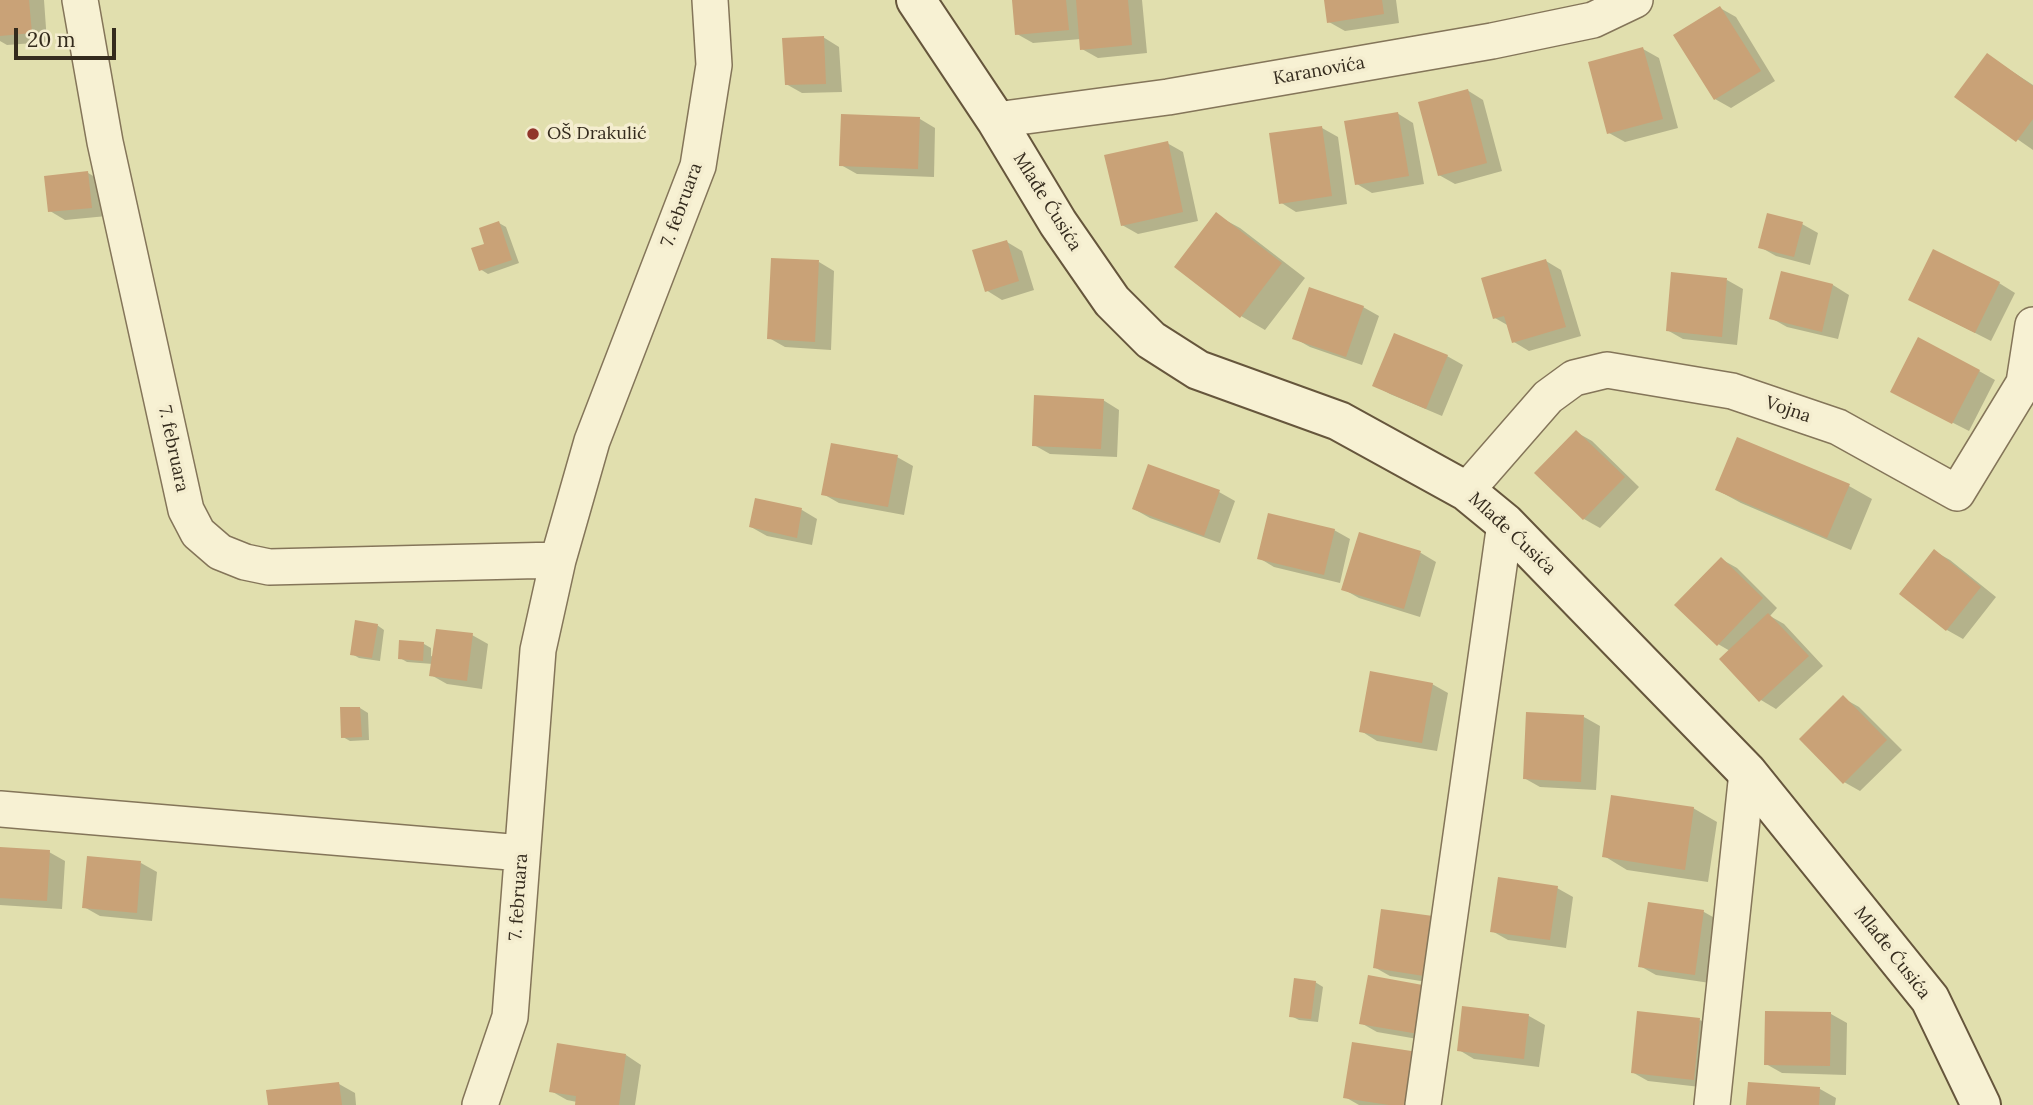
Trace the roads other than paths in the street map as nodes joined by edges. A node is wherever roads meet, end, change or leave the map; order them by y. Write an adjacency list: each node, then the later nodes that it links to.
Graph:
1 (80, 0): 9 (street, 7. februara)
2 (710, 0): 9 (street, 7. februara)
3 (916, 0): 5 (street, Mlađe Ćusića)
4 (1635, 0): 5 (street, Karanovića)
5 (996, 120): 7 (street, Mlađe Ćusića)
6 (2033, 325): 7 (street, Vojna)
7 (1465, 491): 8 (street, Mlađe Ćusića)
8 (1505, 523): 10 (street, Mlađe Ćusića); 14 (street)
9 (558, 560): 12 (street, 7. februara)
10 (1748, 772): 15 (street); 16 (street, Mlađe Ćusića)
11 (0, 809): 12 (street)
12 (522, 853): 13 (street, 7. februara)
13 (480, 1105)
14 (1423, 1105)
15 (1712, 1105)
16 (1981, 1105)

